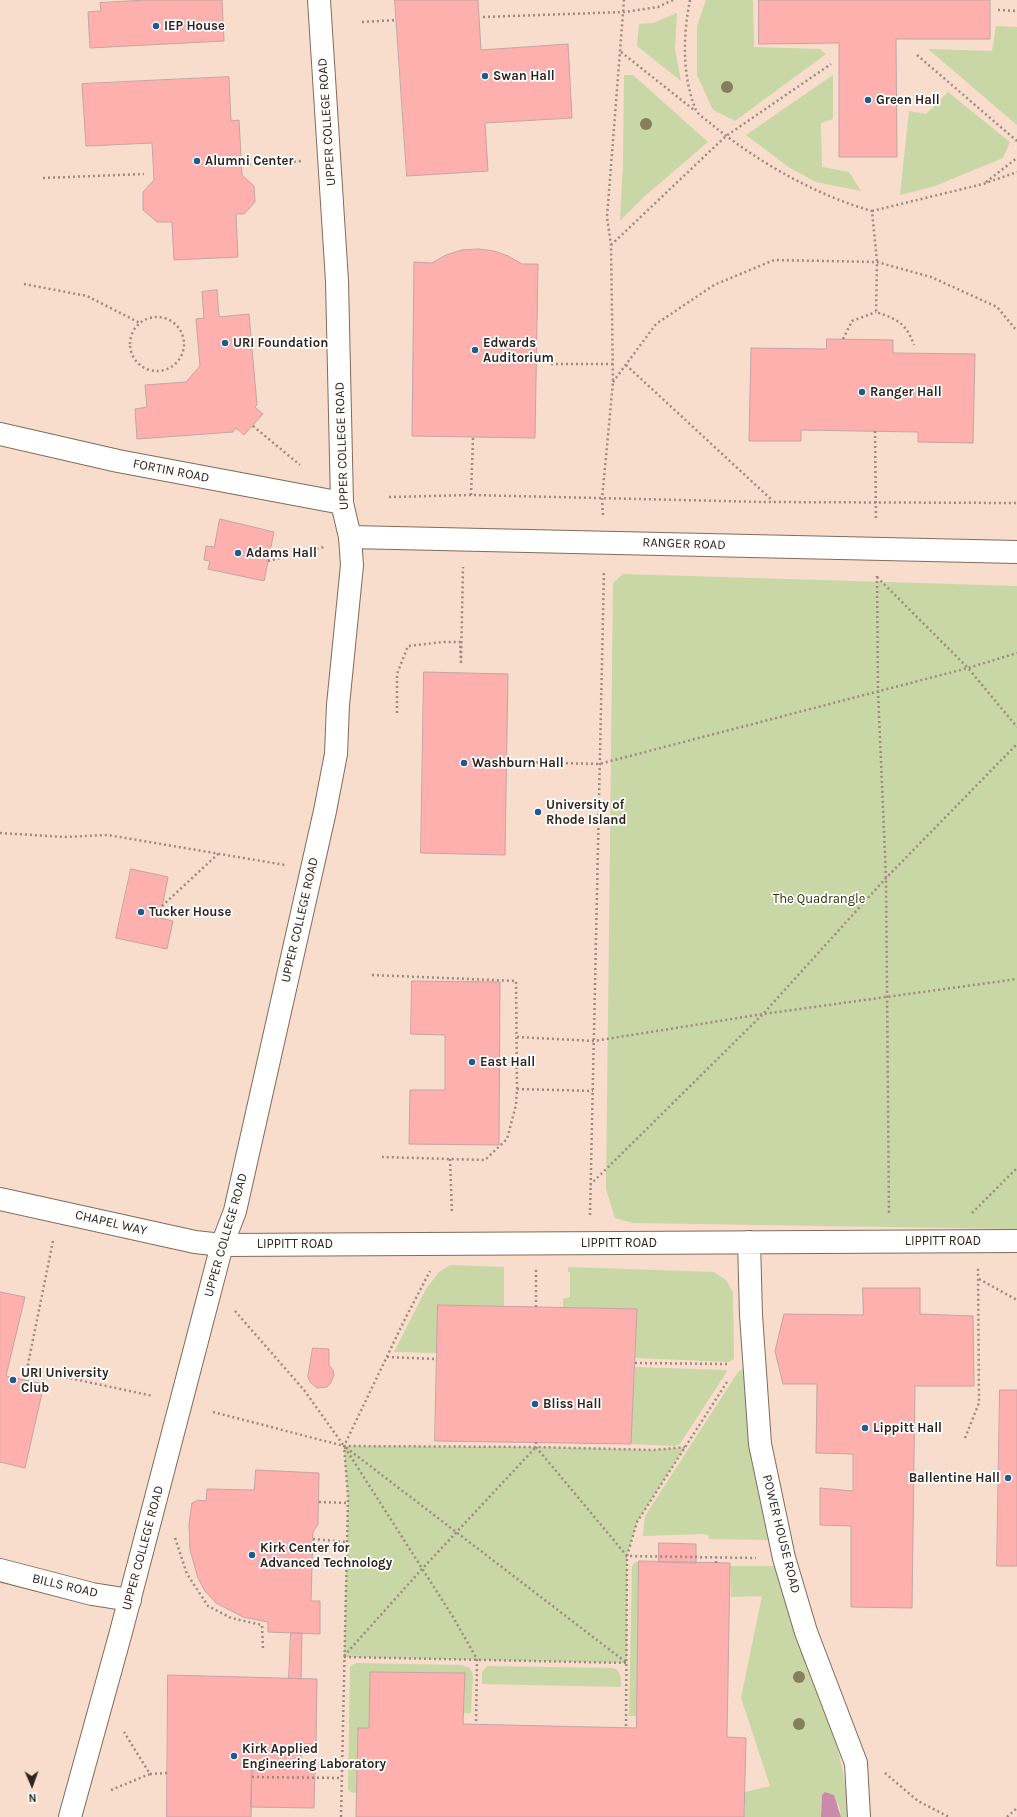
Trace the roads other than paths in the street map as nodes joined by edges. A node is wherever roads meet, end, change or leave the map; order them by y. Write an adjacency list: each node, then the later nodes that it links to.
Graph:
1 (320, 0): 3 (street, UPPER COLLEGE ROAD)
2 (0, 434): 3 (street, FORTIN ROAD)
3 (342, 503): 4 (street, UPPER COLLEGE ROAD)
4 (350, 537): 5 (street, RANGER ROAD); 9 (street, UPPER COLLEGE ROAD)
5 (1017, 552)
6 (0, 1199): 9 (street, CHAPEL WAY)
7 (1017, 1241): 8 (street, LIPPITT ROAD)
8 (749, 1242): 9 (street, LIPPITT ROAD); 13 (street, POWER HOUSE ROAD)
9 (222, 1245): 11 (street, UPPER COLLEGE ROAD)
10 (0, 1570): 11 (street, BILLS ROAD)
11 (130, 1600): 12 (street, UPPER COLLEGE ROAD)
12 (70, 1817)
13 (859, 1817)

